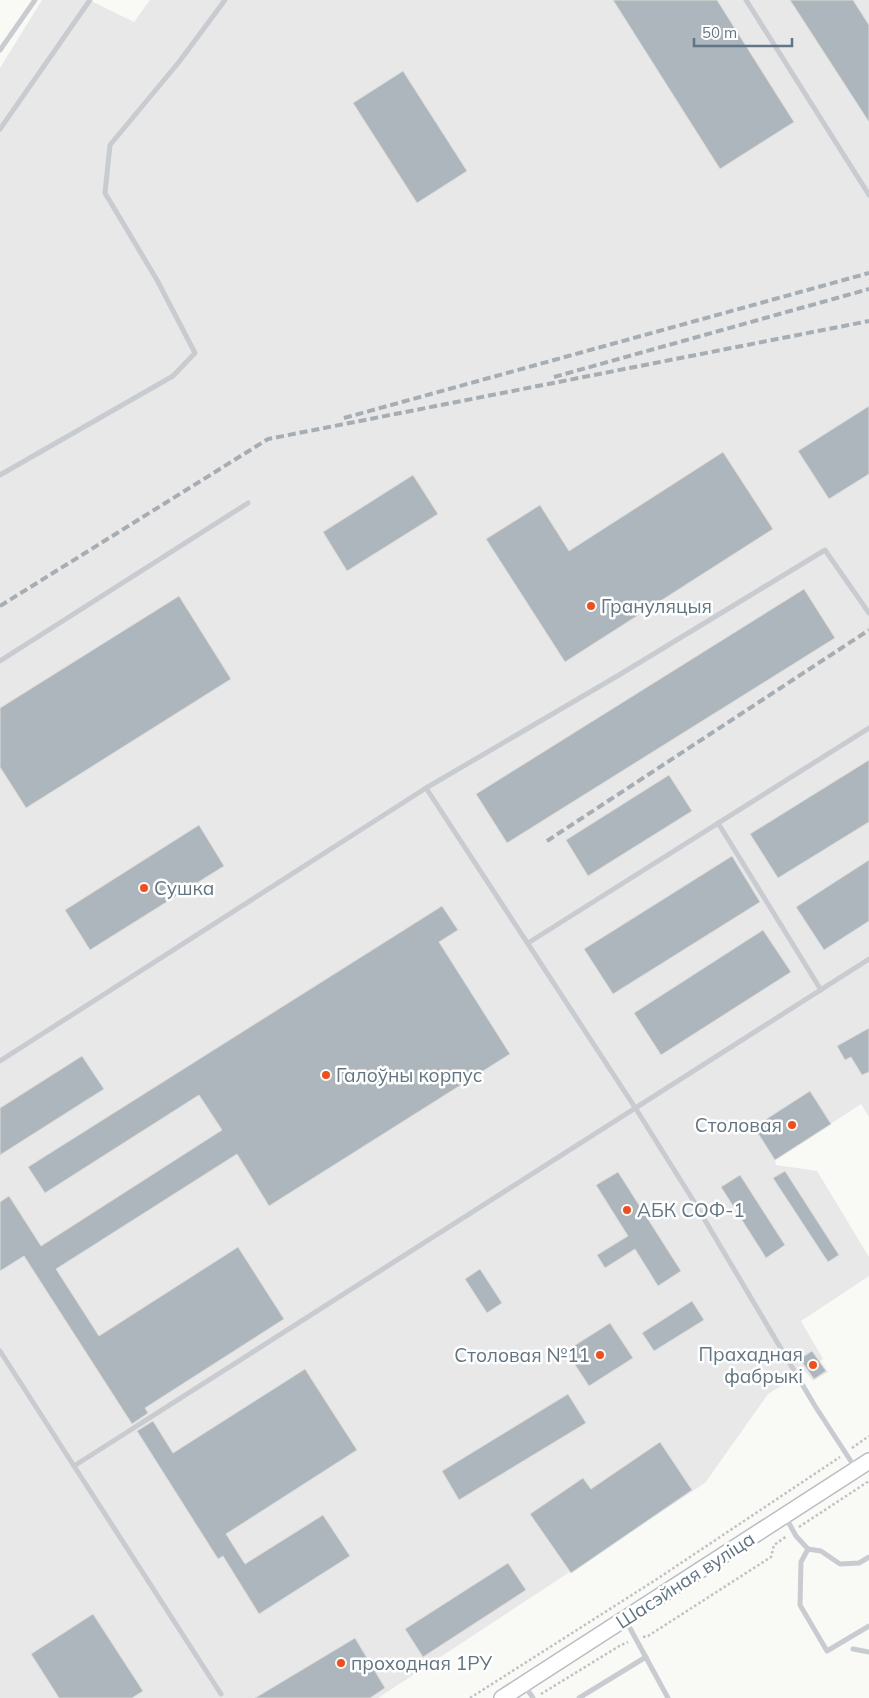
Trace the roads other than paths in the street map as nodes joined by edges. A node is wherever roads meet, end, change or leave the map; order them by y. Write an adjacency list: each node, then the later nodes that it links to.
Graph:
1 (35, 0): 5 (lane)
2 (90, 0): 6 (lane)
3 (225, 0): 8 (lane)
4 (746, 0): 7 (lane)
5 (0, 50)
6 (0, 129)
7 (869, 195)
8 (0, 475)
9 (248, 503): 11 (lane)
10 (869, 614): 13 (lane)
11 (0, 661)
12 (869, 728): 14 (lane)
13 (426, 788): 15 (lane); 18 (lane)
14 (718, 823): 15 (lane); 17 (lane)
15 (528, 943): 19 (lane)
16 (869, 959): 17 (lane)
17 (820, 990): 19 (lane)
18 (0, 1061)
19 (636, 1109): 21 (lane); 22 (lane)
20 (0, 1350): 22 (lane)
21 (863, 1465): 23 (main road, Шасэйная вуліца)
22 (74, 1466): 32 (lane)
23 (784, 1515): 24 (lane); 26 (main road, Шасэйная вуліца)
24 (808, 1549): 25 (lane); 27 (lane)
25 (869, 1557)
26 (625, 1619): 30 (lane); 31 (main road, Шасэйная вуліца)
27 (869, 1626)
28 (853, 1649): 29 (lane)
29 (869, 1652)
30 (646, 1657): 35 (lane); 36 (lane)
31 (524, 1684): 33 (main road, Шасэйная вуліца); 34 (lane)
32 (221, 1694)
33 (502, 1698)
34 (534, 1698)
35 (579, 1698)
36 (668, 1698)

